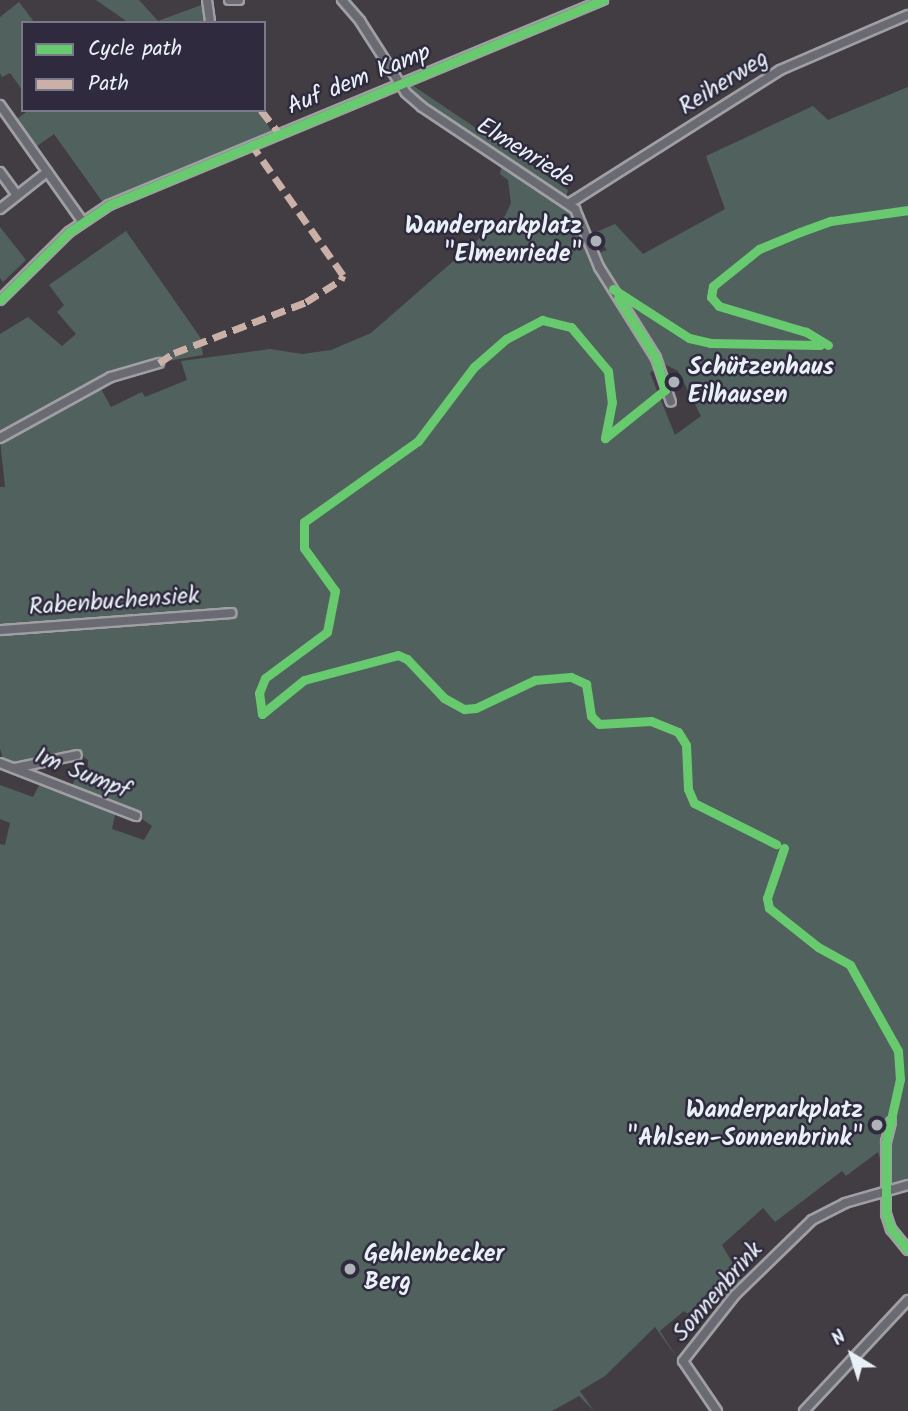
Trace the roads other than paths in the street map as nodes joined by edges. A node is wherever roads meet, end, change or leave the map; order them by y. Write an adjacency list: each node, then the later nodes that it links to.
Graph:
1 (207, 0): 7 (street)
2 (229, 0): 3 (street)
3 (239, 0)
4 (342, 0): 8 (street, Elmenriede)
5 (603, 0): 8 (street, Auf dem Kamp)
6 (908, 15): 13 (street, Reiherweg)
7 (210, 21)
8 (401, 84): 13 (street, Elmenriede); 15 (street, Auf dem Kamp)
9 (0, 105): 11 (street)
10 (0, 172): 12 (street)
11 (47, 172): 12 (street); 15 (street)
12 (17, 195): 14 (street)
13 (570, 203): 18 (street, Elmenriede)
14 (0, 209)
15 (82, 221): 16 (street, Auf dem Kamp)
16 (0, 300)
17 (159, 363): 19 (street)
18 (671, 402)
19 (0, 438)
20 (231, 613): 21 (street, Rabenbuchensiek)
21 (0, 630)
22 (77, 755): 24 (street)
23 (0, 763): 24 (street, Im Sumpf)
24 (15, 768): 25 (street, Im Sumpf)
25 (136, 816)
26 (891, 1122): 28 (street)
27 (908, 1185): 28 (street, Sonnenbrink)
28 (886, 1192): 29 (street); 31 (street, Sonnenbrink)
29 (908, 1250)
30 (908, 1300): 32 (street)
31 (718, 1411)
32 (804, 1411)

